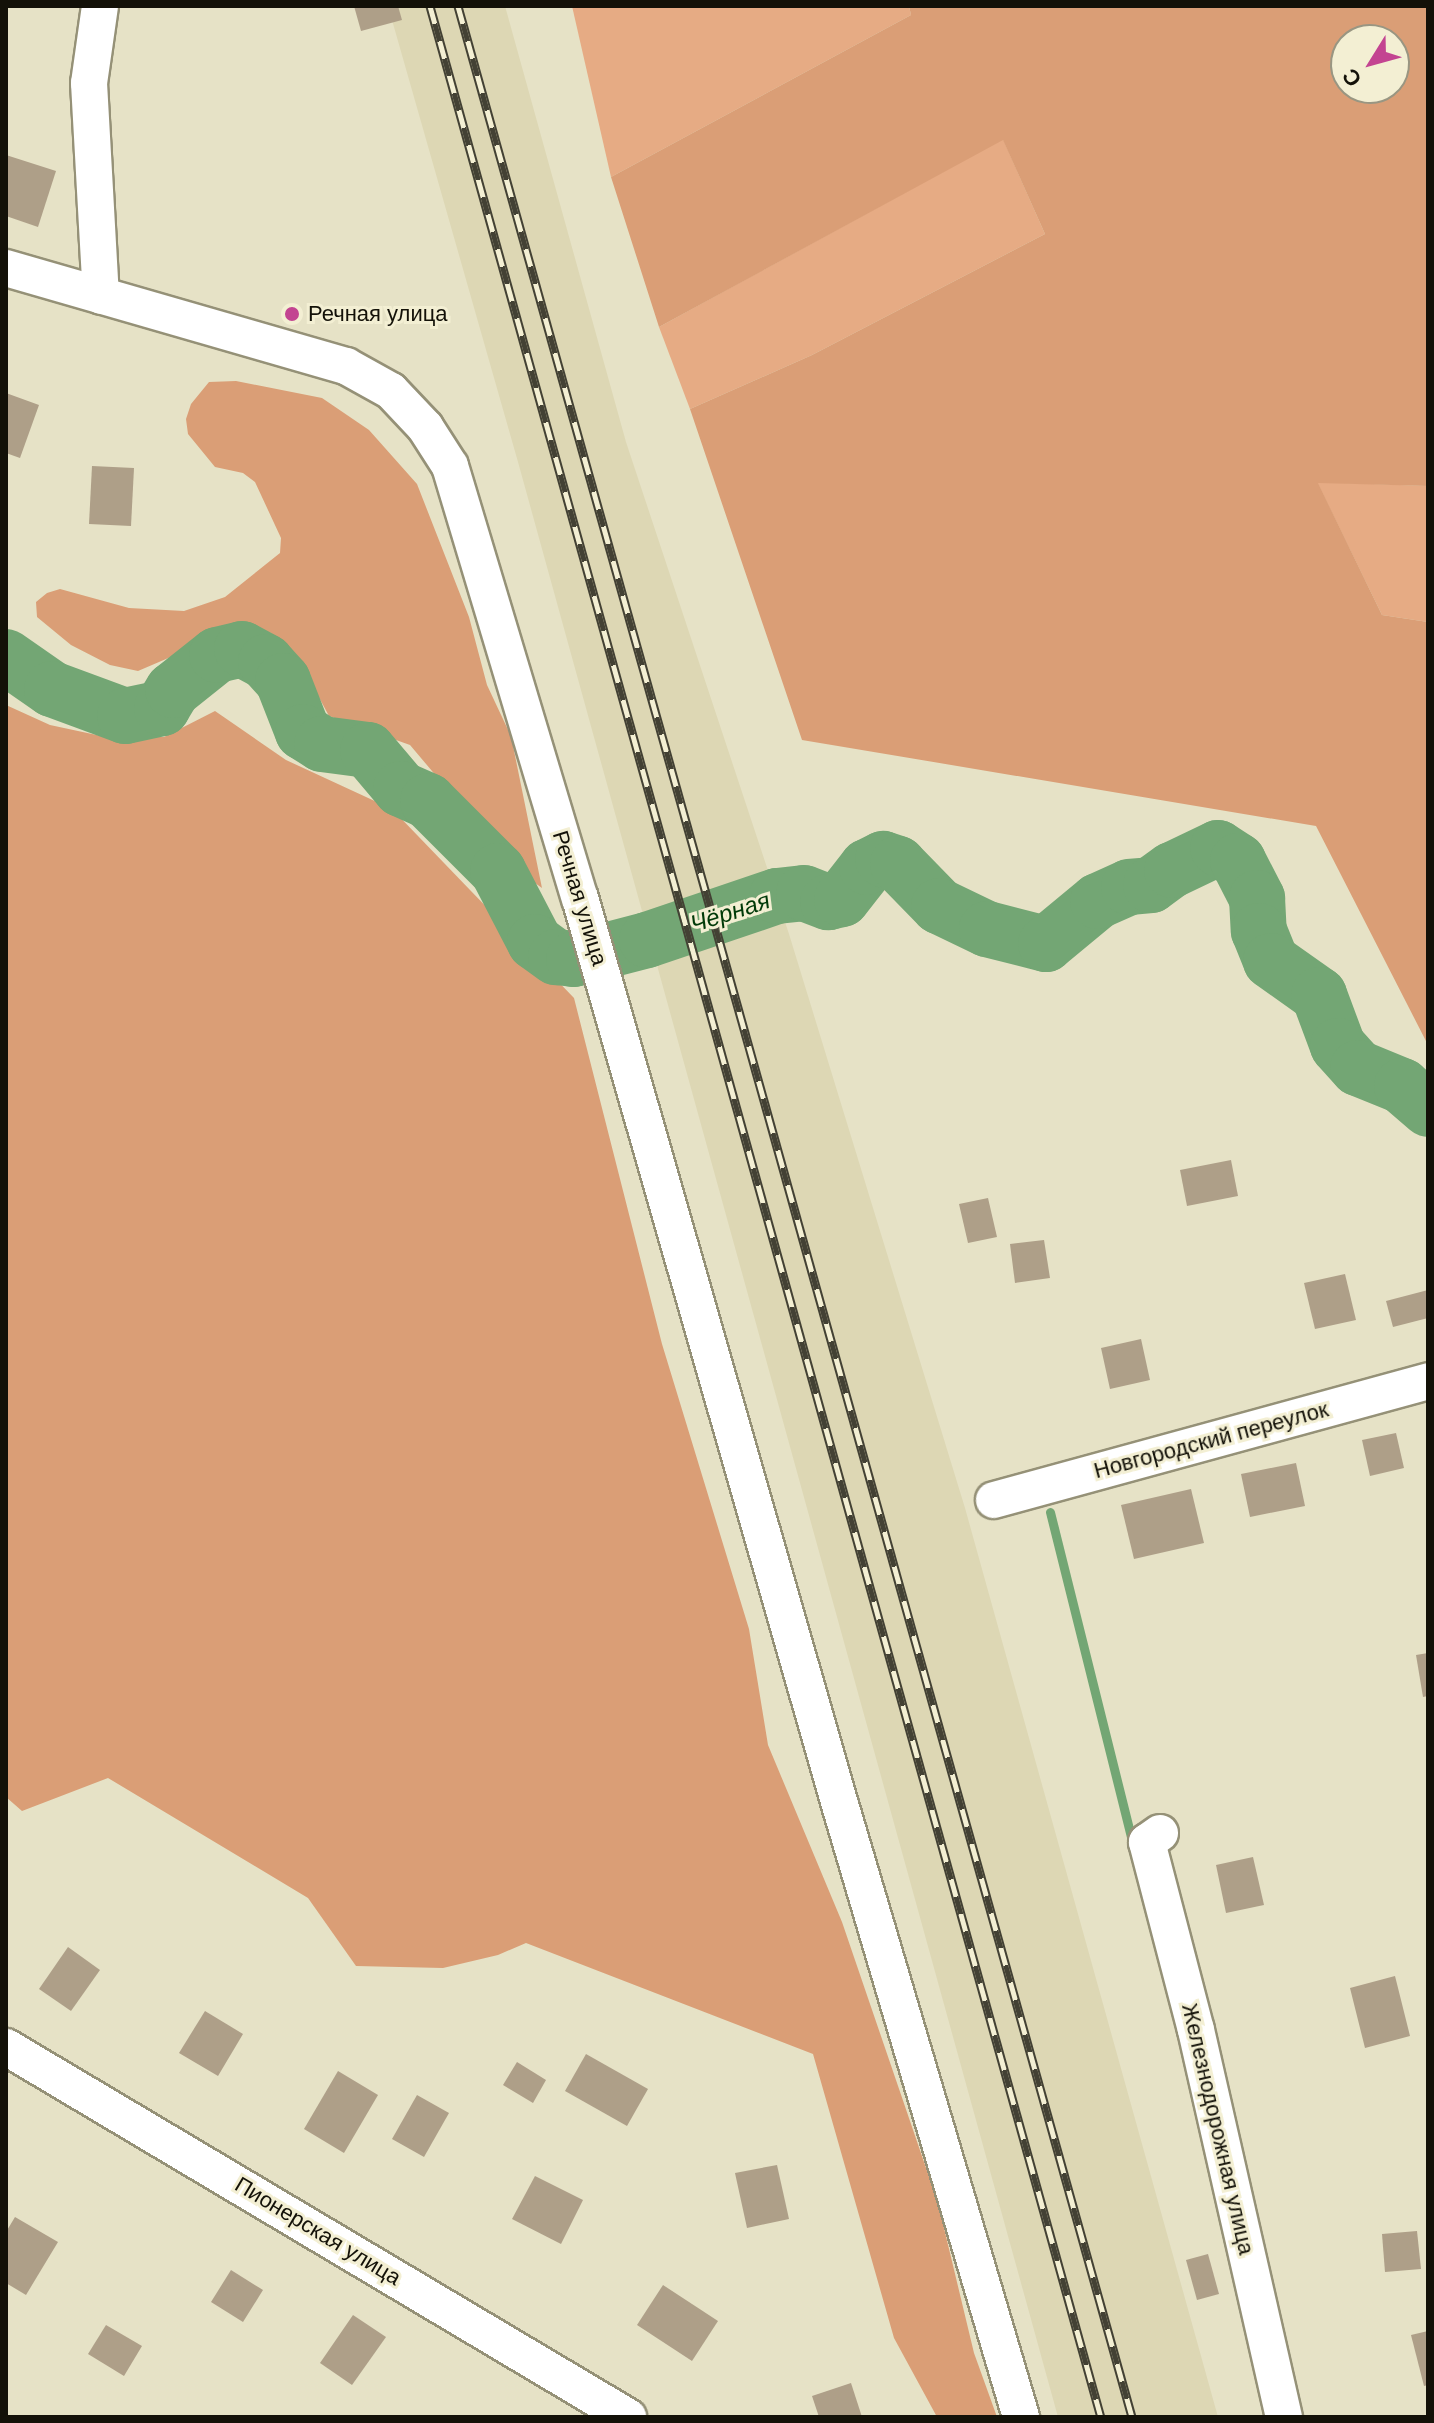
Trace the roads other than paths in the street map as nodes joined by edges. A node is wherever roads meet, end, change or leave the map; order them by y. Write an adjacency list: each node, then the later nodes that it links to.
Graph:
1 (100, 6): 3 (street)
2 (6, 268): 3 (street, Речная улица)
3 (101, 296): 9 (street, Речная улица)
4 (1428, 1381): 5 (street, Новгородский переулок)
5 (994, 1500)
6 (1154, 1838): 10 (street, Железнодорожная улица)
7 (6, 2047): 8 (street, Пионерская улица)
8 (628, 2417)
9 (1021, 2417)
10 (1284, 2417)

